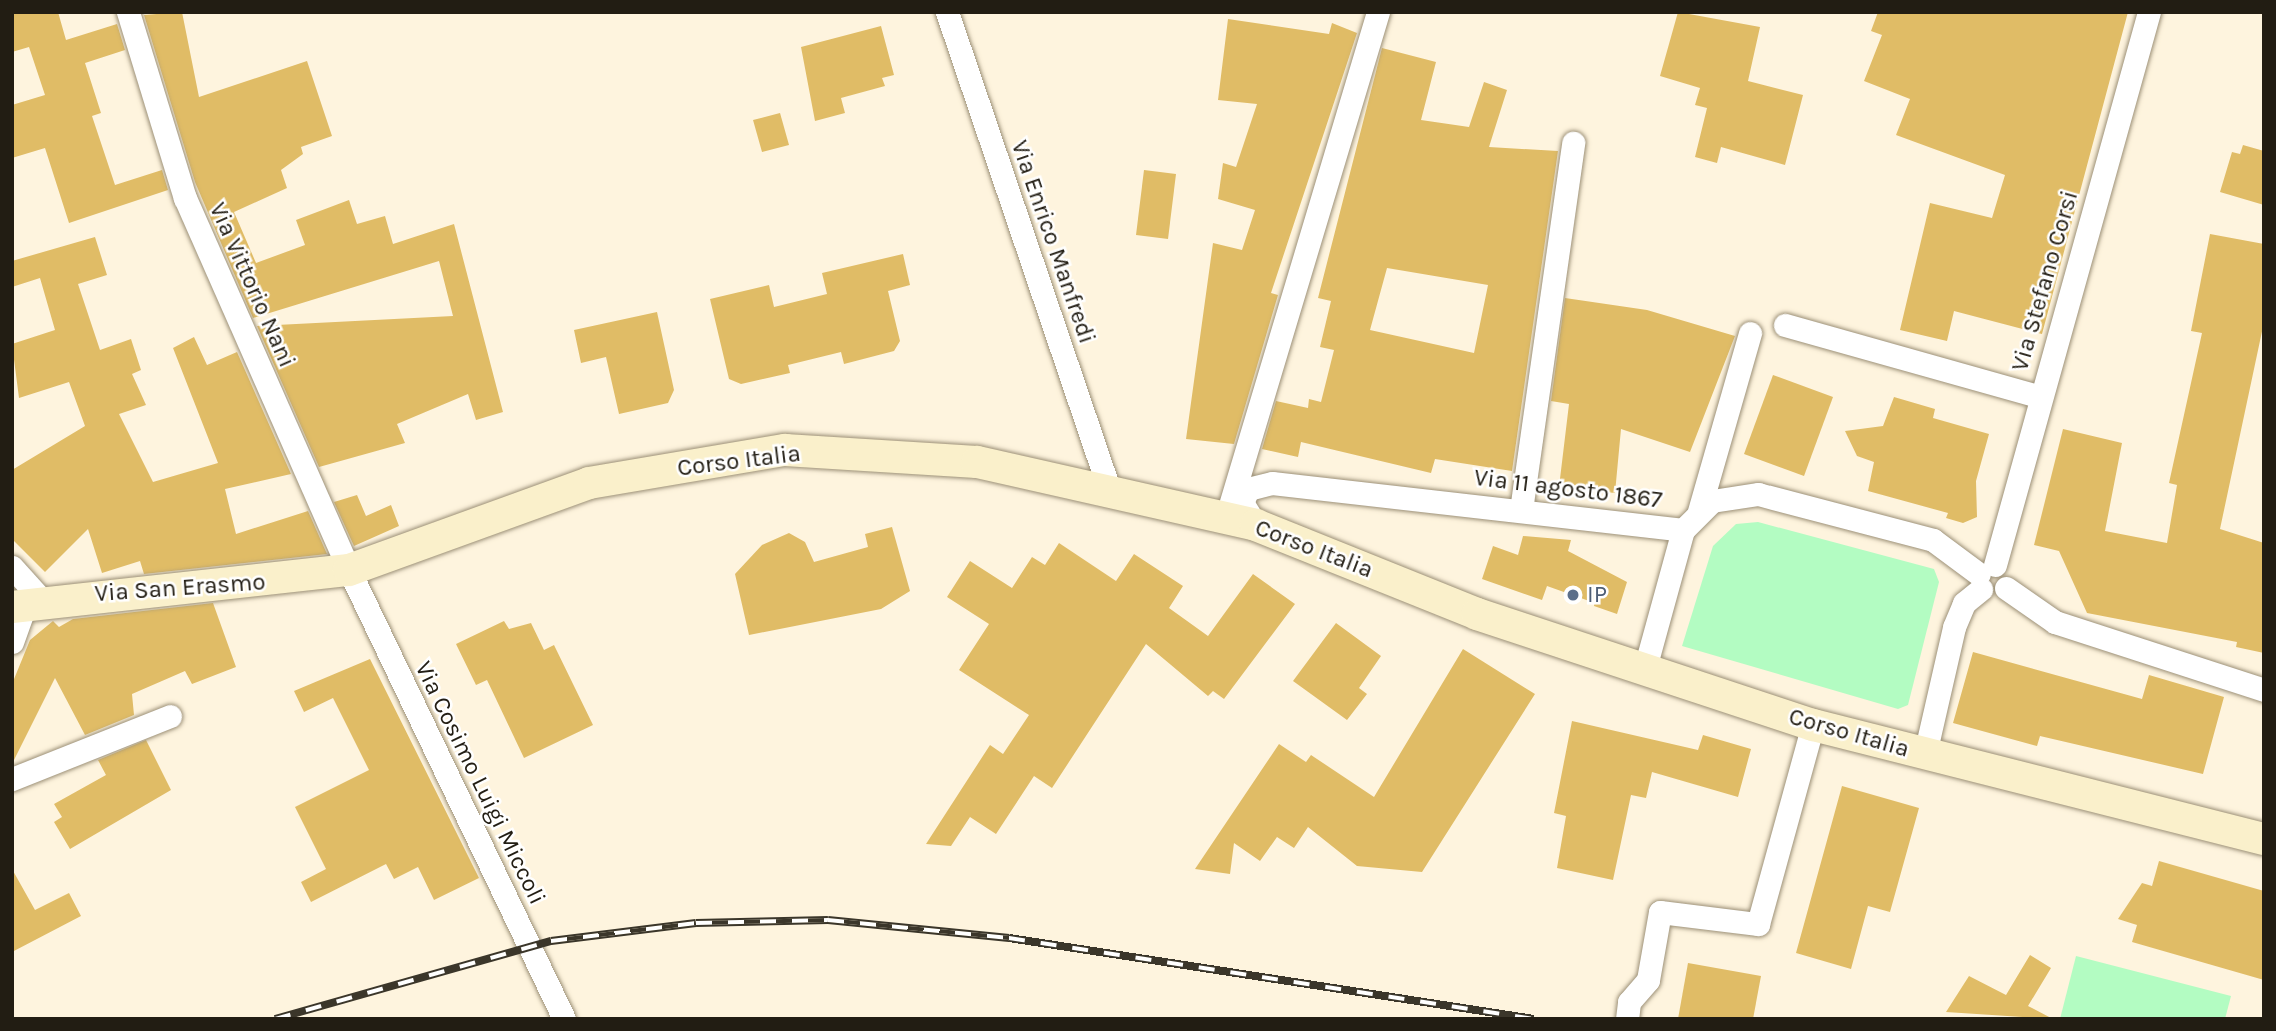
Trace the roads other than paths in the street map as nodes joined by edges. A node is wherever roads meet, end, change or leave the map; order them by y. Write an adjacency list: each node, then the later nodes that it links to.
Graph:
1 (128, 12): 15 (street, Via Vittorio Nani)
2 (947, 12): 9 (street, Via Enrico Manfredi)
3 (1378, 12): 12 (street)
4 (2150, 12): 8 (street, Via Stefano Corsi)
5 (1573, 143): 10 (street)
6 (1784, 325): 8 (street)
7 (1750, 333): 11 (street)
8 (2038, 396): 16 (street, Via Stefano Corsi)
9 (1109, 489): 12 (main road, Corso Italia); 15 (main road, Corso Italia)
10 (1521, 510): 12 (street, Via 11 agosto 1867); 13 (street, Via 11 agosto 1867)
11 (1699, 511): 13 (street, Via 11 agosto 1867); 16 (street, Via 11 agosto 1867)
12 (1241, 521): 19 (main road, Corso Italia)
13 (1683, 530): 19 (street)
14 (12, 567): 17 (street)
15 (349, 570): 17 (main road, Via San Erasmo); 26 (street, Via Cosimo Luigi Miccoli)
16 (1985, 576): 20 (street); 23 (street, Via Stefano Corsi)
17 (27, 603): 18 (street)
18 (12, 642)
19 (1645, 667): 22 (main road, Corso Italia)
20 (2264, 690)
21 (170, 716): 24 (street)
22 (1813, 725): 23 (main road, Corso Italia); 27 (street)
23 (1925, 754): 25 (main road, Corso Italia)
24 (12, 779)
25 (2264, 839)
26 (564, 1019)
27 (1627, 1019)

